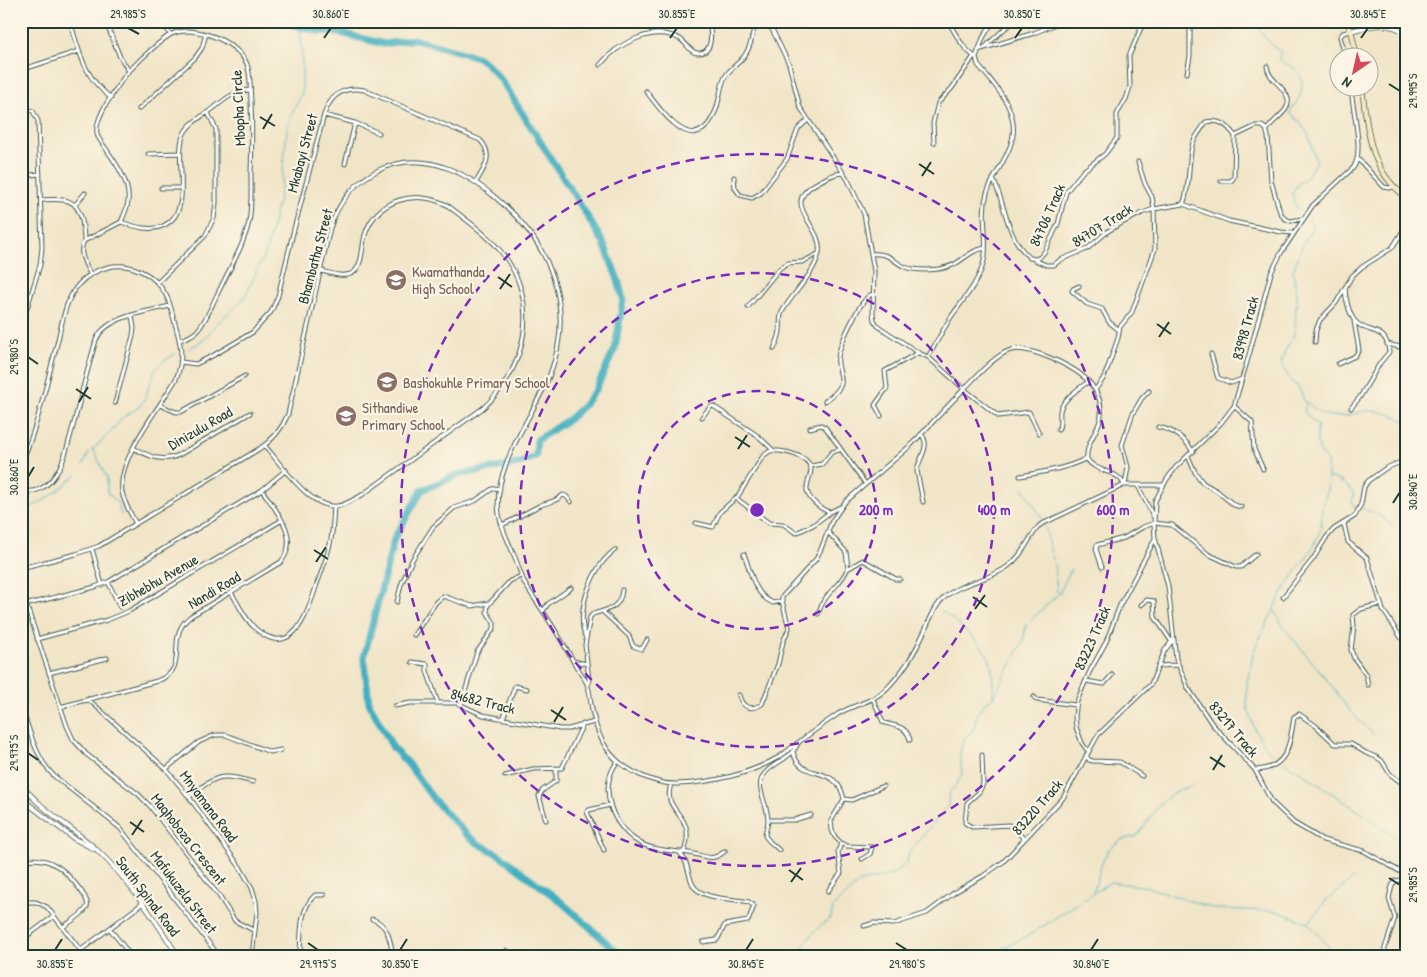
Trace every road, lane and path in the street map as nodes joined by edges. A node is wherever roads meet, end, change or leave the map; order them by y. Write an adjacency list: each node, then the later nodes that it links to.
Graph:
1 (70, 21): 22 (street)
2 (163, 21): 16 (street)
3 (709, 21): 24 (street)
4 (754, 21): 30 (street)
5 (768, 21): 38 (street)
6 (948, 21): 23 (street)
7 (993, 21): 21 (street)
8 (1015, 21): 18 (street)
9 (1063, 21): 18 (street)
10 (1144, 21): 73 (street, 84706 Track)
11 (1190, 21): 28 (street)
12 (1347, 21): 14 (main road)
13 (109, 30): 27 (street)
14 (1351, 31): 15 (street); 19 (street); 20 (main road)
15 (1406, 33)
16 (170, 34): 17 (street, Mbopha Circle); 27 (street)
17 (206, 34): 29 (street, Mbopha Circle); 35 (street)
18 (985, 47): 21 (street)
19 (1343, 48)
20 (1355, 48)
21 (978, 50): 23 (street)
22 (80, 51): 26 (street); 31 (street)
23 (975, 56): 43 (street); 53 (street)
24 (600, 65)
25 (1267, 66): 40 (street)
26 (21, 70)
27 (129, 71): 31 (street)
28 (1187, 73)
29 (250, 90): 36 (street); 86 (street, Mbopha Circle)
30 (646, 91)
31 (111, 98): 66 (street)
32 (1352, 98): 46 (street)
33 (1364, 98): 56 (main road)
34 (21, 107): 50 (street)
35 (140, 109)
36 (207, 112): 44 (street); 76 (street)
37 (324, 115): 39 (street); 55 (street, Mkabayi Street); 94 (street, Mkabayi Street)
38 (808, 120): 49 (street); 52 (street)
39 (355, 123): 41 (street); 48 (street)
40 (1266, 131): 42 (street); 65 (street)
41 (379, 133)
42 (1235, 136): 54 (street); 62 (street)
43 (934, 143)
44 (180, 153): 45 (street); 58 (street)
45 (148, 154)
46 (1358, 157): 56 (street); 65 (street, 83998 Track)
47 (1138, 162): 64 (street)
48 (345, 164)
49 (843, 173): 71 (street); 72 (street)
50 (40, 174): 51 (street); 61 (street)
51 (21, 176)
52 (734, 176)
53 (993, 179): 70 (street); 73 (street)
54 (1221, 181)
55 (476, 182): 74 (street, Bhambatha Street); 134 (street, Bhambatha Street)
56 (1394, 187): 60 (main road)
57 (161, 188): 58 (street)
58 (181, 188): 66 (street)
59 (85, 193): 63 (street)
60 (1406, 197)
61 (41, 200): 63 (street); 84 (street)
62 (1183, 204): 64 (street, 84707 Track); 68 (street)
63 (75, 205): 69 (street)
64 (1154, 209): 73 (street, 84707 Track); 85 (street)
65 (1302, 219): 68 (street, 83998 Track)
66 (121, 222): 69 (street)
67 (1406, 226): 78 (street)
68 (1293, 233): 97 (street, 83998 Track)
69 (84, 241): 75 (street)
70 (985, 248): 72 (street); 93 (street)
71 (819, 254): 81 (street); 90 (street)
72 (871, 254): 79 (street)
73 (1035, 259)
74 (320, 271): 115 (street, Bhambatha Street); 139 (street)
75 (90, 274): 76 (street); 121 (street)
76 (158, 282): 80 (street)
77 (1079, 286): 85 (street)
78 (1345, 287): 83 (street); 87 (street)
79 (873, 294): 91 (street); 102 (street)
80 (170, 306): 82 (street); 86 (street)
81 (748, 307)
82 (132, 316): 103 (street); 133 (street)
83 (1354, 320): 88 (street); 95 (street)
84 (21, 328)
85 (1119, 330): 100 (street)
86 (180, 340): 94 (street)
87 (1315, 342)
88 (1387, 344): 89 (street); 106 (street)
89 (1406, 345)
90 (774, 348)
91 (919, 353): 93 (street); 108 (street)
92 (1211, 354): 97 (street)
93 (928, 357): 99 (street)
94 (181, 362): 104 (street)
95 (1338, 364)
96 (244, 376): 104 (street)
97 (1243, 378): 105 (street, 83998 Track)
98 (1088, 382): 99 (street); 100 (street); 112 (street)
99 (964, 389): 113 (street); 114 (street)
100 (1095, 390): 122 (street)
101 (1149, 391): 130 (street)
102 (825, 400)
103 (115, 403)
104 (160, 406): 116 (street)
105 (1234, 406): 119 (street, 83998 Track); 126 (street)
106 (1351, 408)
107 (250, 413): 116 (street, Dinizulu Road)
108 (881, 416)
109 (702, 417): 117 (street)
110 (1158, 427): 119 (street)
111 (810, 428): 118 (street)
112 (1058, 430)
113 (1039, 433)
114 (922, 434): 129 (street); 138 (street)
115 (265, 446): 127 (street); 146 (street, Bhambatha Street)
116 (133, 448): 146 (street)
117 (773, 450): 125 (street); 136 (street)
118 (840, 450): 125 (street); 129 (street)
119 (1193, 452): 120 (street, 83998 Track)
120 (1188, 456): 132 (street, 83998 Track); 141 (street)
121 (22, 458): 124 (street)
122 (1087, 458): 128 (street); 130 (street)
123 (1406, 460): 148 (street)
124 (21, 464)
125 (811, 466): 142 (street)
126 (1262, 469)
127 (286, 470): 135 (street); 139 (street)
128 (1020, 476)
129 (865, 483): 140 (street)
130 (1125, 485): 131 (street); 199 (street)
131 (1138, 485): 132 (street); 143 (street, 83217 Track)
132 (1163, 485): 143 (street, 83217 Track)
133 (21, 489)
134 (500, 489): 149 (street, Bhambatha Street); 168 (street)
135 (262, 490): 144 (street, Nandi Road); 161 (street)
136 (736, 498): 142 (street); 145 (street)
137 (572, 502): 149 (street)
138 (923, 502)
139 (334, 506): 165 (street)
140 (841, 507): 142 (street); 150 (street)
141 (1241, 508)
142 (830, 512)
143 (1154, 518): 147 (street, 83217 Track)
144 (282, 520): 165 (street, Nandi Road); 179 (street, Zibhebhu Avenue)
145 (696, 523)
146 (136, 524): 152 (street, Bhambatha Street)
147 (1154, 524): 151 (street, 83217 Track); 155 (street); 158 (street)
148 (1344, 524): 166 (street); 171 (street)
149 (502, 525): 159 (street, Bhambatha Street)
150 (828, 532): 157 (street); 167 (street)
151 (1156, 538): 182 (street, 83217 Track); 192 (street, 83223 Track)
152 (92, 549): 156 (street, Bhambatha Street); 162 (street)
153 (615, 550): 180 (street)
154 (744, 554): 167 (street)
155 (1256, 554)
156 (21, 568)
157 (848, 568): 160 (street); 177 (street)
158 (1102, 568)
159 (521, 576): 169 (street); 176 (street, Bhambatha Street)
160 (900, 579)
161 (108, 582): 162 (street); 174 (street)
162 (102, 585): 170 (street)
163 (571, 588): 176 (street)
164 (622, 590): 175 (street)
165 (231, 592): 198 (street, Nandi Road)
166 (1283, 597)
167 (782, 601): 196 (street)
168 (397, 602)
169 (490, 603): 178 (street); 201 (street)
170 (26, 604): 173 (street); 179 (street, Maqhoboza Crescent)
171 (1381, 604): 183 (street); 194 (street)
172 (1140, 605): 182 (street)
173 (21, 606)
174 (120, 607)
175 (602, 611): 180 (street); 181 (street)
176 (543, 612): 185 (street, Bhambatha Street)
177 (818, 614)
178 (414, 635)
179 (37, 639): 190 (street, Maqhoboza Crescent)
180 (586, 639): 187 (street)
181 (646, 640)
182 (1172, 640): 188 (street, 83217 Track); 189 (street, 83220 Track)
183 (1406, 645)
184 (107, 658): 190 (street)
185 (574, 661): 187 (street); 193 (street, Bhambatha Street)
186 (412, 662): 200 (street)
187 (588, 664): 193 (street)
188 (1178, 665): 189 (street); 220 (street, 83217 Track)
189 (1159, 666): 212 (street, 83220 Track)
190 (49, 673): 205 (street, Maqhoboza Crescent)
191 (1112, 675): 192 (street)
192 (1086, 681): 202 (street, 83223 Track)
193 (588, 685): 207 (street)
194 (1368, 685)
195 (527, 689): 206 (street)
196 (739, 695)
197 (1034, 697): 202 (street)
198 (88, 699): 205 (street, Nandi Road); 219 (street, Mnyamana Road)
199 (872, 699): 209 (street); 210 (street)
200 (438, 703): 201 (street, 84682 Track); 204 (street, 84682 Track)
201 (461, 705): 206 (street, 84682 Track)
202 (1076, 705): 211 (street, 83223 Track)
203 (21, 706): 263 (street, Mafukuzela Street)
204 (395, 706)
205 (60, 707): 255 (street, Maqhoboza Crescent)
206 (503, 719): 208 (street, 84682 Track)
207 (594, 722): 208 (street, 84682 Track); 217 (street)
208 (583, 724): 218 (street)
209 (910, 740)
210 (799, 742): 214 (street); 225 (street)
211 (1082, 743): 212 (street); 215 (street, 83223 Track)
212 (1091, 744): 215 (street, 83220 Track)
213 (281, 750): 219 (street)
214 (793, 751): 230 (street); 234 (street)
215 (1087, 753): 222 (street); 235 (street, 83220 Track)
216 (982, 755): 235 (street)
217 (618, 761): 225 (street); 231 (street)
218 (556, 768): 221 (street); 233 (street)
219 (166, 769): 229 (street, Mnyamana Road)
220 (1255, 770): 227 (street); 245 (street, 83217 Track)
221 (505, 776)
222 (1142, 776)
223 (253, 782): 229 (street)
224 (21, 784): 239 (street, South Spinal Road)
225 (671, 784): 242 (street)
226 (883, 786): 230 (street)
227 (1406, 786)
228 (21, 797): 239 (street, South Spinal Road)
229 (189, 797): 255 (street, Mnyamana Road)
230 (844, 800): 236 (street)
231 (610, 805): 237 (street); 241 (street)
232 (811, 815): 234 (street)
233 (546, 820)
234 (768, 820): 238 (street)
235 (1024, 839): 252 (street, 83220 Track)
236 (841, 843): 243 (street); 246 (street)
237 (604, 850)
238 (779, 850)
239 (99, 851): 249 (street, South Spinal Road)
240 (725, 851): 242 (street)
241 (679, 852): 242 (street); 257 (street)
242 (684, 852)
243 (862, 859)
244 (21, 862): 253 (street)
245 (1406, 877): 268 (street)
246 (828, 891)
247 (324, 895): 265 (street)
248 (21, 902): 250 (street)
249 (142, 903): 254 (street); 262 (street, South Spinal Road)
250 (54, 916): 253 (street); 256 (street)
251 (372, 919): 266 (street)
252 (864, 926)
253 (63, 927): 258 (street)
254 (110, 929): 258 (street); 261 (street)
255 (255, 930): 264 (street, Mnyamana Road)
256 (30, 934)
257 (703, 942)
258 (81, 950): 260 (street)
259 (508, 950): 267 (street)
260 (85, 956)
261 (130, 956)
262 (178, 956)
263 (219, 956)
264 (252, 956)
265 (300, 956)
266 (393, 956)
267 (506, 956)
268 (1384, 956)

